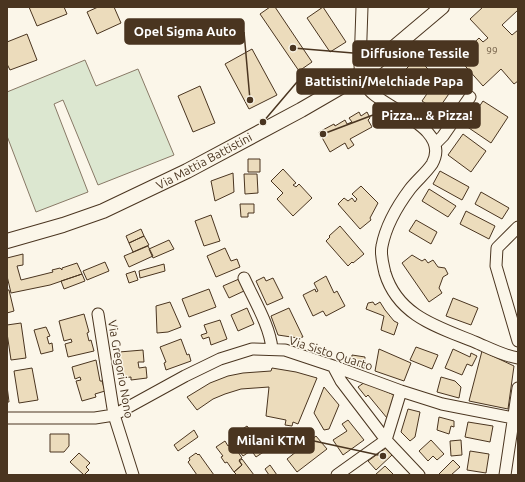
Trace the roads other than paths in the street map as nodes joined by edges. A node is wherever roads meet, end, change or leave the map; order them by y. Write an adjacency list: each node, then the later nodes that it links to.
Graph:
1 (362, 7): 3 (street)
2 (442, 7): 3 (main road, Via Mattia Battistini)
3 (360, 74): 5 (street); 7 (main road, Via Mattia Battistini)
4 (470, 97): 5 (street)
5 (435, 144): 12 (street)
6 (518, 227): 10 (street)
7 (7, 240)
8 (244, 278): 11 (street)
9 (98, 314): 16 (street, Via Gregorio Nono)
10 (518, 341)
11 (272, 349): 13 (street, Via Sisto Quarto); 16 (street, Via Sisto Quarto)
12 (518, 358)
13 (333, 366): 15 (street, Via Sisto Quarto); 19 (street)
14 (518, 388): 18 (street)
15 (401, 391): 18 (street, Via Sisto Quarto); 19 (street)
16 (114, 415): 17 (street, Via Sisto Quarto); 20 (street, Via Gregorio Nono)
17 (7, 418)
18 (513, 418): 23 (street)
19 (386, 440): 21 (street); 22 (street)
20 (133, 475)
21 (337, 475)
22 (418, 475)
23 (505, 475)

